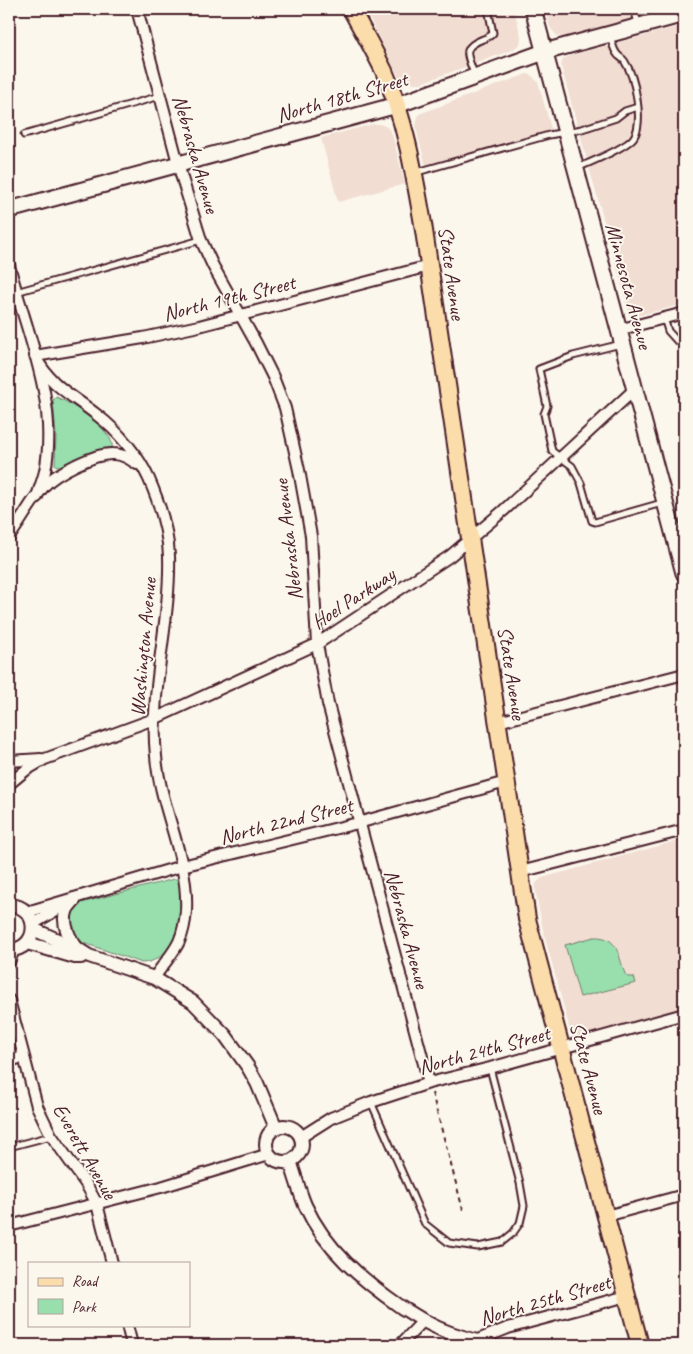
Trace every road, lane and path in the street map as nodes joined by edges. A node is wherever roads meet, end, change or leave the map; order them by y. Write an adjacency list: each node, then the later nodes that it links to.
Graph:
1 (137, 9): 11 (street, Nebraska Avenue)
2 (351, 9): 12 (main road, State Avenue)
3 (488, 9): 10 (lane)
4 (532, 9): 9 (main road, Minnesota Avenue)
5 (634, 9): 7 (lane)
6 (684, 14): 7 (main road, North 18th Street)
7 (639, 26): 8 (main road, North 18th Street)
8 (609, 34): 9 (main road, North 18th Street); 13 (lane)
9 (544, 52): 10 (main road, North 18th Street); 14 (main road, Minnesota Avenue)
10 (475, 77): 12 (main road, North 18th Street)
11 (160, 96): 15 (lane); 16 (street, Nebraska Avenue)
12 (397, 105): 16 (main road, North 18th Street); 18 (main road, State Avenue)
13 (638, 107): 14 (lane); 17 (lane)
14 (567, 132): 17 (main road, Minnesota Avenue); 18 (lane)
15 (24, 135)
16 (178, 164): 19 (main road, North 18th Street); 20 (street, Nebraska Avenue)
17 (576, 168): 27 (main road, Minnesota Avenue)
18 (414, 173): 22 (main road, State Avenue)
19 (9, 210)
20 (201, 240): 23 (lane); 25 (street, Nebraska Avenue)
21 (9, 265): 23 (street, Washington Avenue)
22 (429, 266): 25 (street, North 19th Street); 36 (main road, State Avenue)
23 (16, 292): 29 (street, Washington Avenue)
24 (684, 312): 26 (street)
25 (240, 315): 29 (street, North 19th Street); 38 (street, Nebraska Avenue)
26 (664, 318): 27 (street); 28 (lane)
27 (620, 337): 30 (main road, Minnesota Avenue); 31 (lane)
28 (684, 340)
29 (35, 356): 32 (street, Washington Avenue); 33 (street, Washington Avenue)
30 (634, 390): 31 (street, Hoel Parkway); 34 (main road, Minnesota Avenue)
31 (561, 457): 34 (lane); 36 (street, Hoel Parkway)
32 (149, 479): 33 (street); 40 (street, Washington Avenue)
33 (36, 497): 35 (street)
34 (665, 502): 37 (main road, Minnesota Avenue)
35 (9, 537)
36 (470, 539): 38 (street, Hoel Parkway); 41 (main road, State Avenue)
37 (684, 573)
38 (317, 644): 40 (street, Hoel Parkway); 46 (street, Nebraska Avenue)
39 (684, 674): 41 (street)
40 (154, 719): 42 (street, Hoel Parkway); 48 (street, Washington Avenue)
41 (498, 722): 44 (main road, State Avenue)
42 (45, 759): 43 (street, Hoel Parkway); 45 (street, Hoel Parkway)
43 (9, 761)
44 (506, 782): 46 (street, North 22nd Street); 49 (main road, State Avenue)
45 (9, 784)
46 (358, 823): 48 (street, North 22nd Street); 64 (street, Nebraska Avenue)
47 (684, 830): 49 (street)
48 (182, 866): 50 (street, North 22nd Street); 57 (street, Washington Avenue)
49 (520, 872): 60 (main road, State Avenue)
50 (75, 899): 52 (street, North 22nd Street); 53 (street, North 22nd Street); 55 (street)
51 (9, 904): 52 (street)
52 (27, 912): 53 (street)
53 (33, 927): 54 (street); 55 (street)
54 (27, 943): 55 (street); 56 (street)
55 (83, 953): 57 (street)
56 (10, 954)
57 (154, 978): 66 (street)
58 (9, 1000): 61 (street, Everett Avenue)
59 (684, 1014): 60 (street, North 24th Street)
60 (562, 1048): 63 (street, North 24th Street); 75 (main road, State Avenue)
61 (23, 1057): 62 (street); 67 (street, Everett Avenue)
62 (9, 1060)
63 (490, 1068): 64 (street, North 24th Street); 65 (lane)
64 (429, 1084): 65 (street, North 24th Street); 74 (path)
65 (371, 1102): 68 (street, North 24th Street)
66 (276, 1128): 68 (street); 70 (street)
67 (51, 1135): 69 (lane); 73 (street, Everett Avenue)
68 (300, 1137): 71 (street)
69 (9, 1147)
70 (269, 1154): 71 (street); 73 (street)
71 (290, 1161): 79 (street)
72 (684, 1195): 75 (street)
73 (97, 1204): 76 (street); 77 (street, Everett Avenue)
74 (463, 1210)
75 (606, 1216): 78 (main road, State Avenue)
76 (9, 1226)
77 (112, 1262)
78 (627, 1296): 81 (street, North 25th Street); 85 (main road, State Avenue)
79 (423, 1321): 81 (street); 83 (street)
80 (127, 1326): 82 (street)
81 (474, 1343): 84 (street)
82 (132, 1345)
83 (400, 1345)
84 (492, 1345)
85 (640, 1345)

